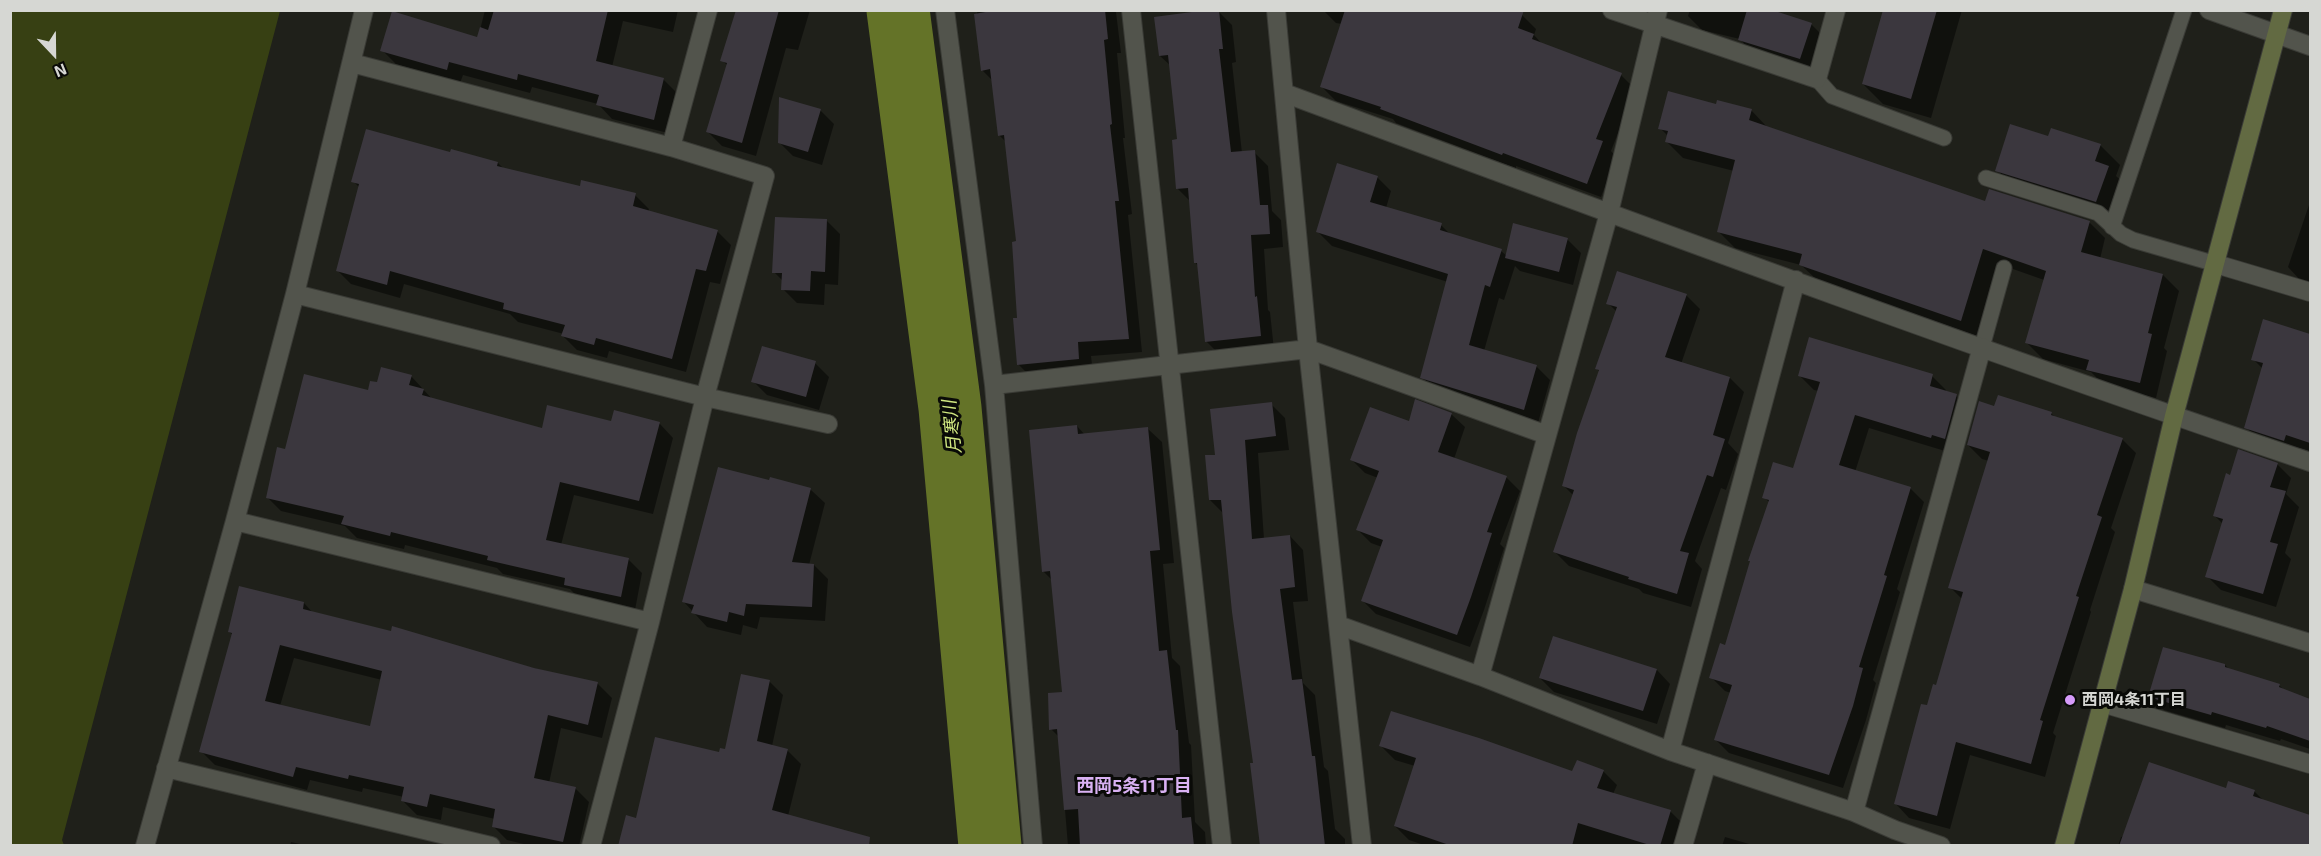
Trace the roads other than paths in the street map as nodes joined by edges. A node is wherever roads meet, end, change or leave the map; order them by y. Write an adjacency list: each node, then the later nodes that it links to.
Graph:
1 (364, 10): 14 (street)
2 (708, 10): 18 (street)
3 (945, 10): 30 (street)
4 (1131, 10): 29 (street)
5 (1276, 10): 16 (street)
6 (1612, 10): 11 (street)
7 (1836, 10): 15 (street)
8 (2184, 10): 21 (lane)
9 (2209, 10): 12 (street)
10 (2283, 10): 12 (street)
11 (1656, 18): 15 (street); 20 (street)
12 (2276, 33): 13 (street); 22 (street)
13 (2310, 45)
14 (352, 63): 18 (street); 26 (street)
15 (1817, 79): 17 (lane)
16 (1284, 93): 20 (street); 28 (street)
17 (1944, 138)
18 (671, 147): 31 (street)
19 (1986, 178): 21 (lane)
20 (1609, 213): 24 (street); 34 (street)
21 (2112, 227): 22 (lane)
22 (2216, 264): 25 (street); 32 (street)
23 (2004, 268): 27 (lane)
24 (1796, 280): 27 (street); 43 (street)
25 (2310, 292)
26 (295, 294): 31 (street); 36 (street)
27 (1982, 347): 32 (street); 47 (street)
28 (1308, 349): 29 (street); 34 (street); 39 (street)
29 (1168, 364): 30 (street); 53 (street)
30 (994, 385): 52 (street)
31 (705, 397): 33 (street); 38 (street)
32 (2174, 416): 35 (street); 37 (street)
33 (828, 424)
34 (1547, 435): 41 (street)
35 (2310, 462)
36 (235, 521): 38 (street); 46 (street)
37 (2133, 589): 40 (street); 42 (street)
38 (650, 622): 51 (street)
39 (1338, 625): 41 (street); 54 (street)
40 (2310, 643)
41 (1480, 676): 43 (street)
42 (2102, 703): 45 (street); 57 (street)
43 (1670, 751): 44 (street)
44 (1707, 763): 47 (street); 55 (street)
45 (2310, 764)
46 (166, 768): 49 (street); 50 (street)
47 (1854, 812): 48 (street)
48 (1894, 838): 56 (street)
49 (145, 846)
50 (491, 846)
51 (591, 846)
52 (1033, 846)
53 (1222, 846)
54 (1362, 846)
55 (1683, 846)
56 (1941, 846)
57 (2064, 846)

